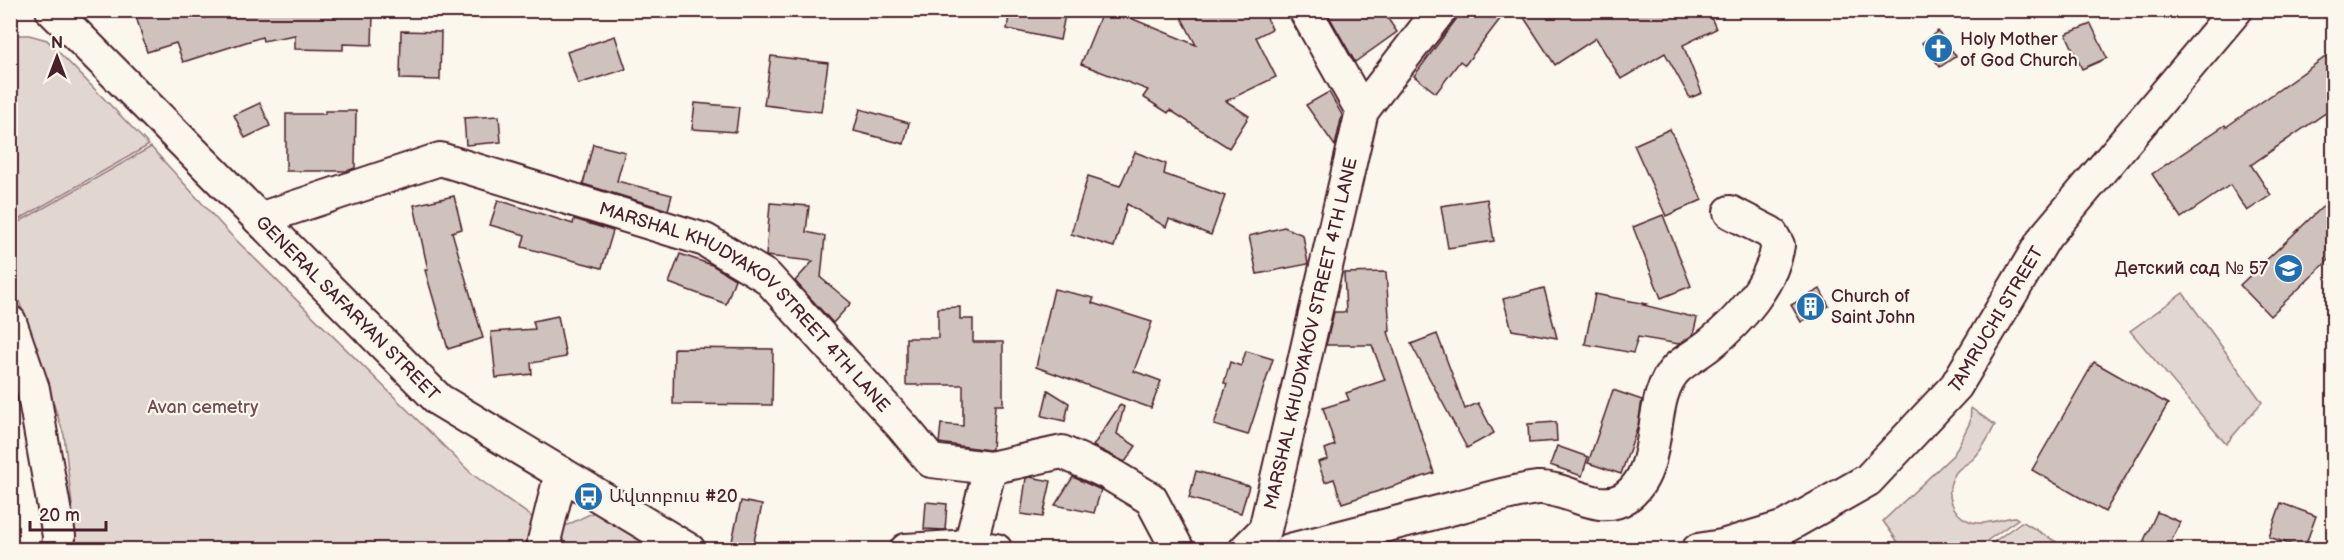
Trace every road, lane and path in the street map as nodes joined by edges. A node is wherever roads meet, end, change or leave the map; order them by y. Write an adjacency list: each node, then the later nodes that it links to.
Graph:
1 (52, 10): 7 (street, GENERAL SAFARYAN STREET)
2 (1305, 10): 5 (street)
3 (1440, 10): 5 (street, MARSHAL KHUDYAKOV STREET 4TH LANE)
4 (2236, 10): 12 (street, TAMRUCHI STREET)
5 (1362, 111): 18 (street, MARSHAL KHUDYAKOV STREET 4TH LANE)
6 (1730, 212): 19 (street)
7 (259, 219): 9 (street, MARSHAL KHUDYAKOV STREET 4TH LANE); 10 (street, GENERAL SAFARYAN STREET)
8 (10, 322): 13 (street)
9 (990, 468): 11 (street); 17 (street, MARSHAL KHUDYAKOV STREET 4TH LANE)
10 (561, 473): 14 (street); 15 (street, GENERAL SAFARYAN STREET)
11 (983, 548): 16 (street)
12 (1714, 548)
13 (58, 549)
14 (549, 549)
15 (689, 549)
16 (906, 549)
17 (1178, 549)
18 (1245, 549)
19 (1290, 549)

